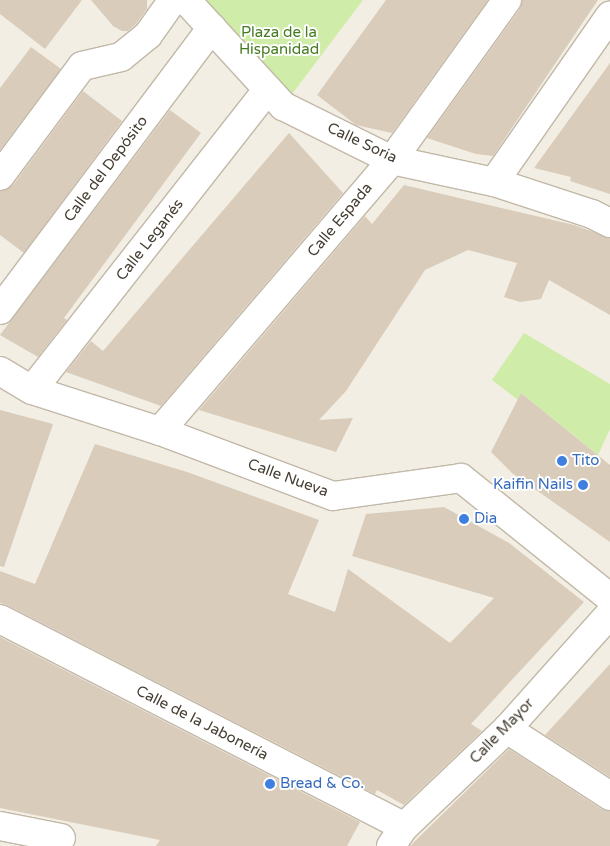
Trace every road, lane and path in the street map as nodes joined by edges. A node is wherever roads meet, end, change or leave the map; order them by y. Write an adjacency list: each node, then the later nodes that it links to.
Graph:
1 (173, 0): 8 (street)
2 (186, 0): 5 (street, Calle Soria)
3 (507, 0): 7 (street, Calle Espada)
4 (610, 16): 9 (street)
5 (212, 28): 6 (street, Calle Soria); 11 (street, Calle del Depósito)
6 (268, 89): 7 (street, Calle Soria); 13 (street, Calle Leganés)
7 (392, 160): 9 (street, Calle Soria); 14 (street, Calle Espada)
8 (0, 176)
9 (494, 182): 10 (street, Calle Soria)
10 (610, 223)
11 (0, 310)
12 (0, 371): 13 (street, Calle Nueva)
13 (32, 390): 14 (street, Calle Nueva)
14 (160, 431): 15 (street, Calle Nueva)
15 (610, 598)
16 (610, 614): 18 (street, Calle Mayor)
17 (0, 619): 21 (street, Calle de la Jabonería)
18 (507, 729): 19 (street); 21 (street, Calle Mayor)
19 (610, 796)
20 (0, 826): 22 (street)
21 (397, 837)
22 (61, 838)

